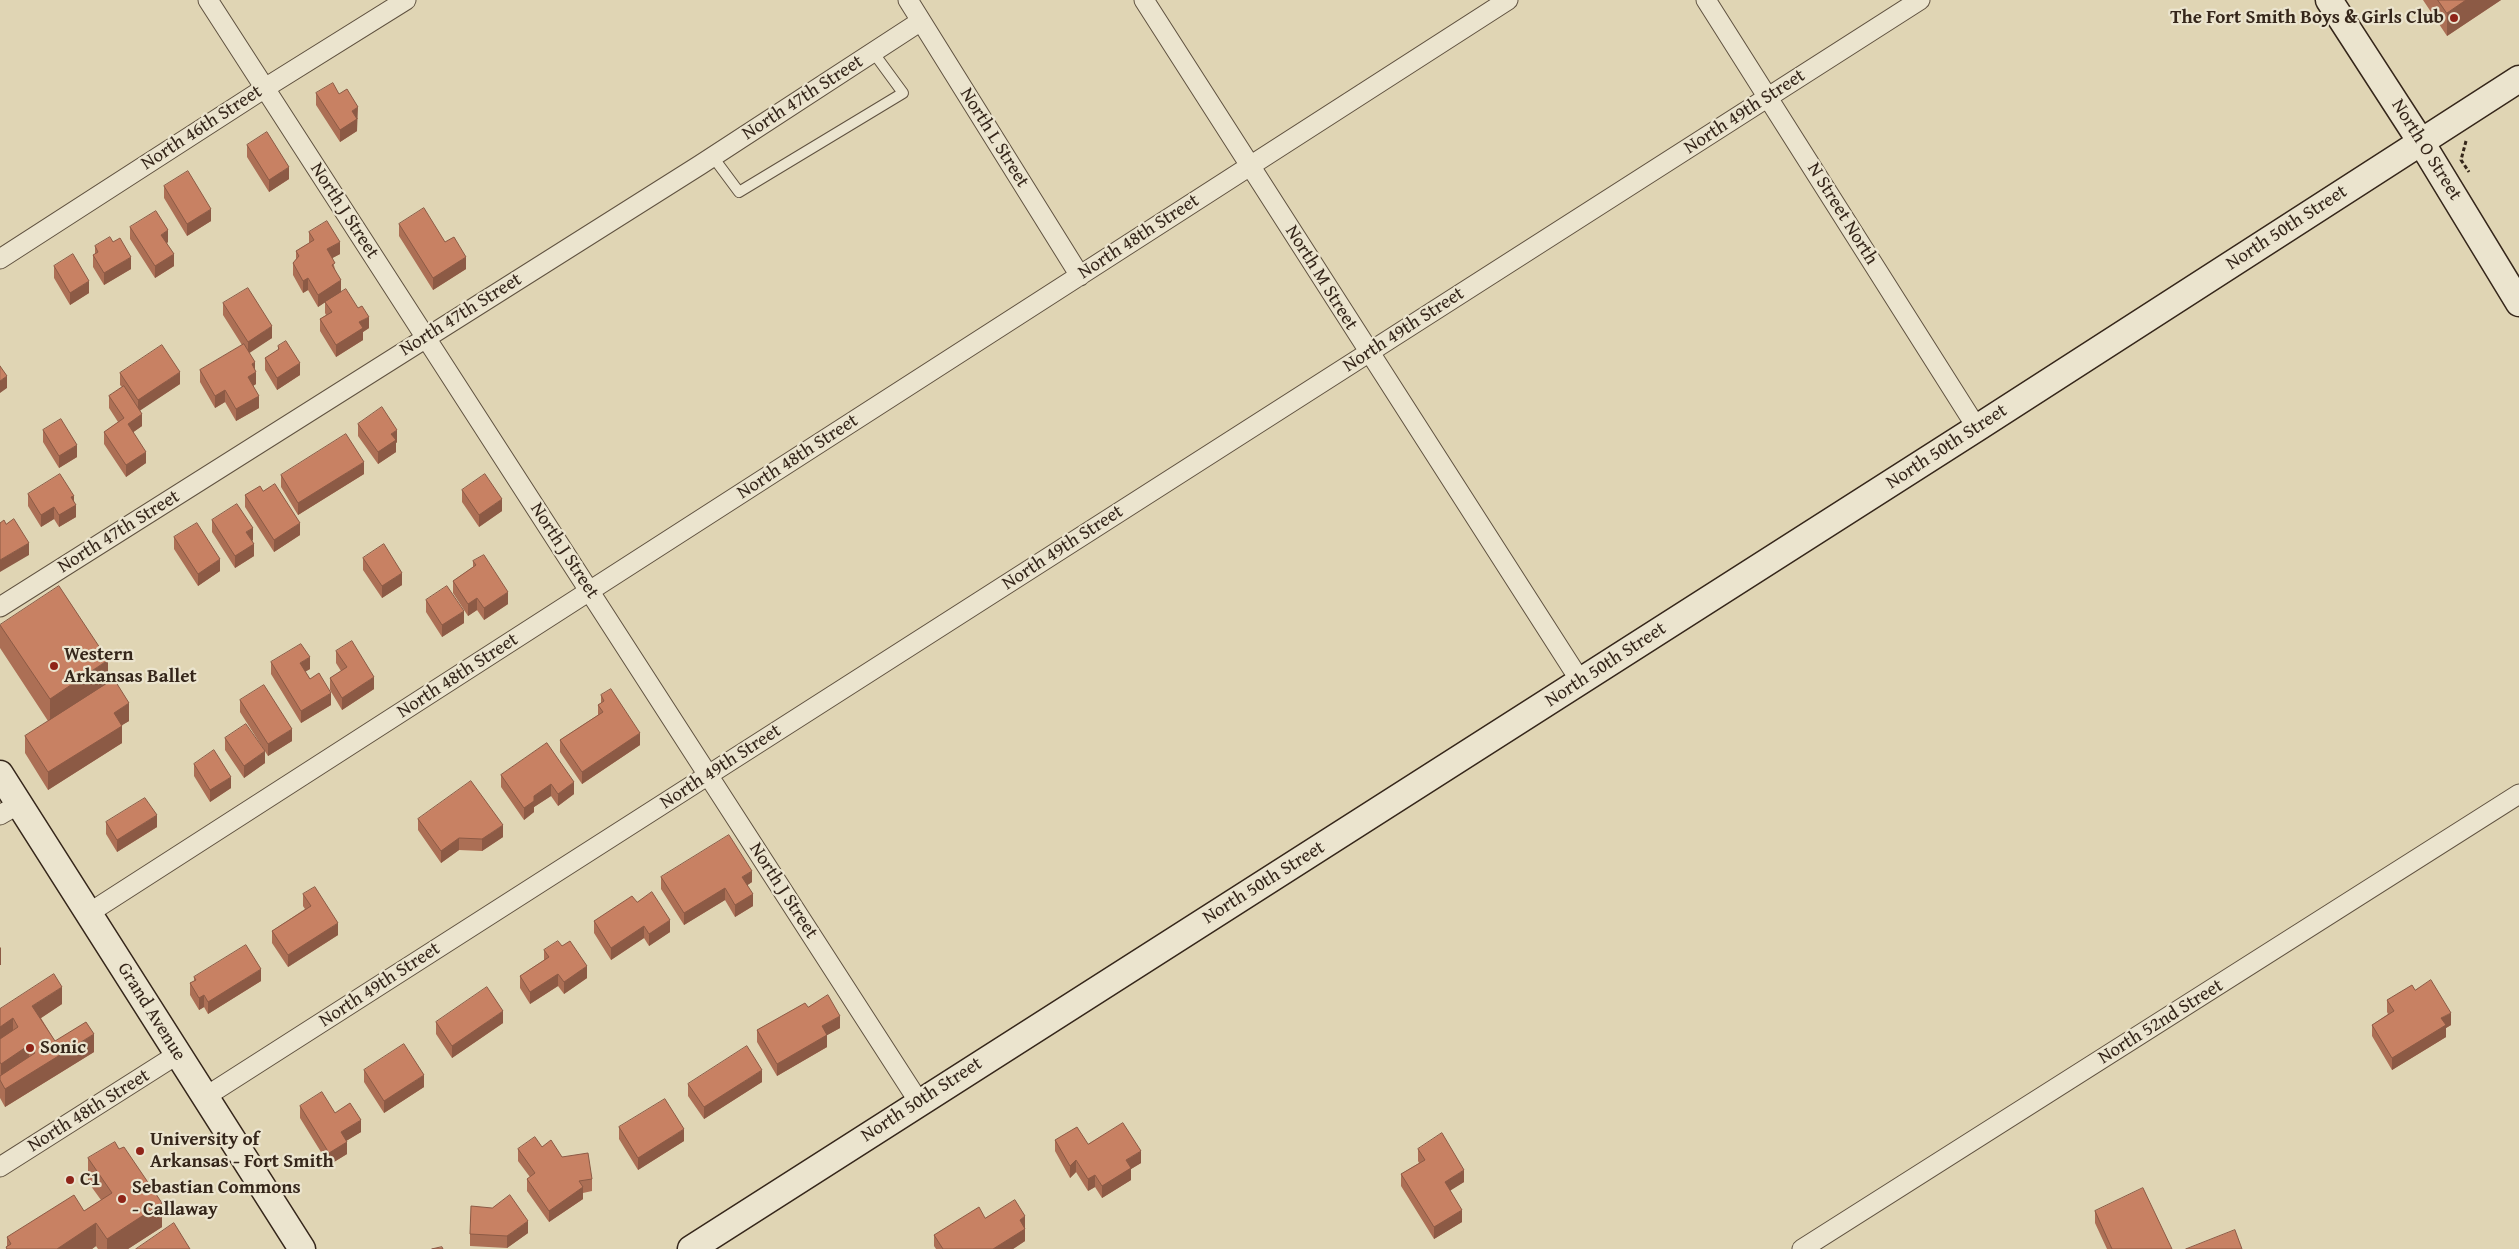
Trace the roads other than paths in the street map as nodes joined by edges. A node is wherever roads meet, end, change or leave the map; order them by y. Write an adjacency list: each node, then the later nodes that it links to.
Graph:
1 (208, 0): 12 (street, North J Street)
2 (406, 0): 12 (street, North 46th Street)
3 (908, 0): 9 (street, North L Street)
4 (1144, 0): 16 (street, North M Street)
5 (1508, 0): 16 (street, North 48th Street)
6 (1706, 0): 13 (street, N Street North)
7 (1920, 0): 13 (street, North 49th Street)
8 (2329, 0): 14 (street, North O Street)
9 (921, 21): 10 (street, North 47th Street); 18 (street, North L Street)
10 (873, 52): 15 (street, North 47th Street); 15 (lane)
11 (2519, 80): 14 (street, North 50th Street)
12 (265, 88): 17 (street, North 46th Street); 20 (street, North J Street)
13 (1768, 97): 21 (street, North 49th Street); 22 (street, N Street North)
14 (2421, 142): 19 (street, North O Street); 22 (street, North 50th Street)
15 (713, 157): 20 (street, North 47th Street)
16 (1250, 166): 18 (street, North 48th Street); 21 (street, North M Street)
17 (0, 260)
18 (1080, 276): 23 (street, North 48th Street)
19 (2519, 303)
20 (426, 337): 23 (street, North J Street); 24 (street, North 47th Street)
21 (1368, 353): 25 (street, North M Street); 27 (street, North 49th Street)
22 (1977, 428): 25 (street, North 50th Street)
23 (590, 591): 27 (street, North J Street); 30 (street, North 48th Street)
24 (0, 607)
25 (1581, 682): 33 (street, North 50th Street)
26 (0, 774): 29 (street, Grand Avenue)
27 (709, 775): 32 (street, North 49th Street); 33 (street, North J Street)
28 (2519, 794): 37 (street, North 52nd Street)
29 (9, 809): 30 (street, Grand Avenue)
30 (88, 913): 31 (street, Grand Avenue)
31 (178, 1054): 32 (street, Grand Avenue); 34 (street, North 48th Street)
32 (205, 1097): 35 (street, Grand Avenue)
33 (919, 1102): 36 (street, North 50th Street)
34 (0, 1167)
35 (302, 1249)
36 (691, 1249)
37 (1802, 1249)

